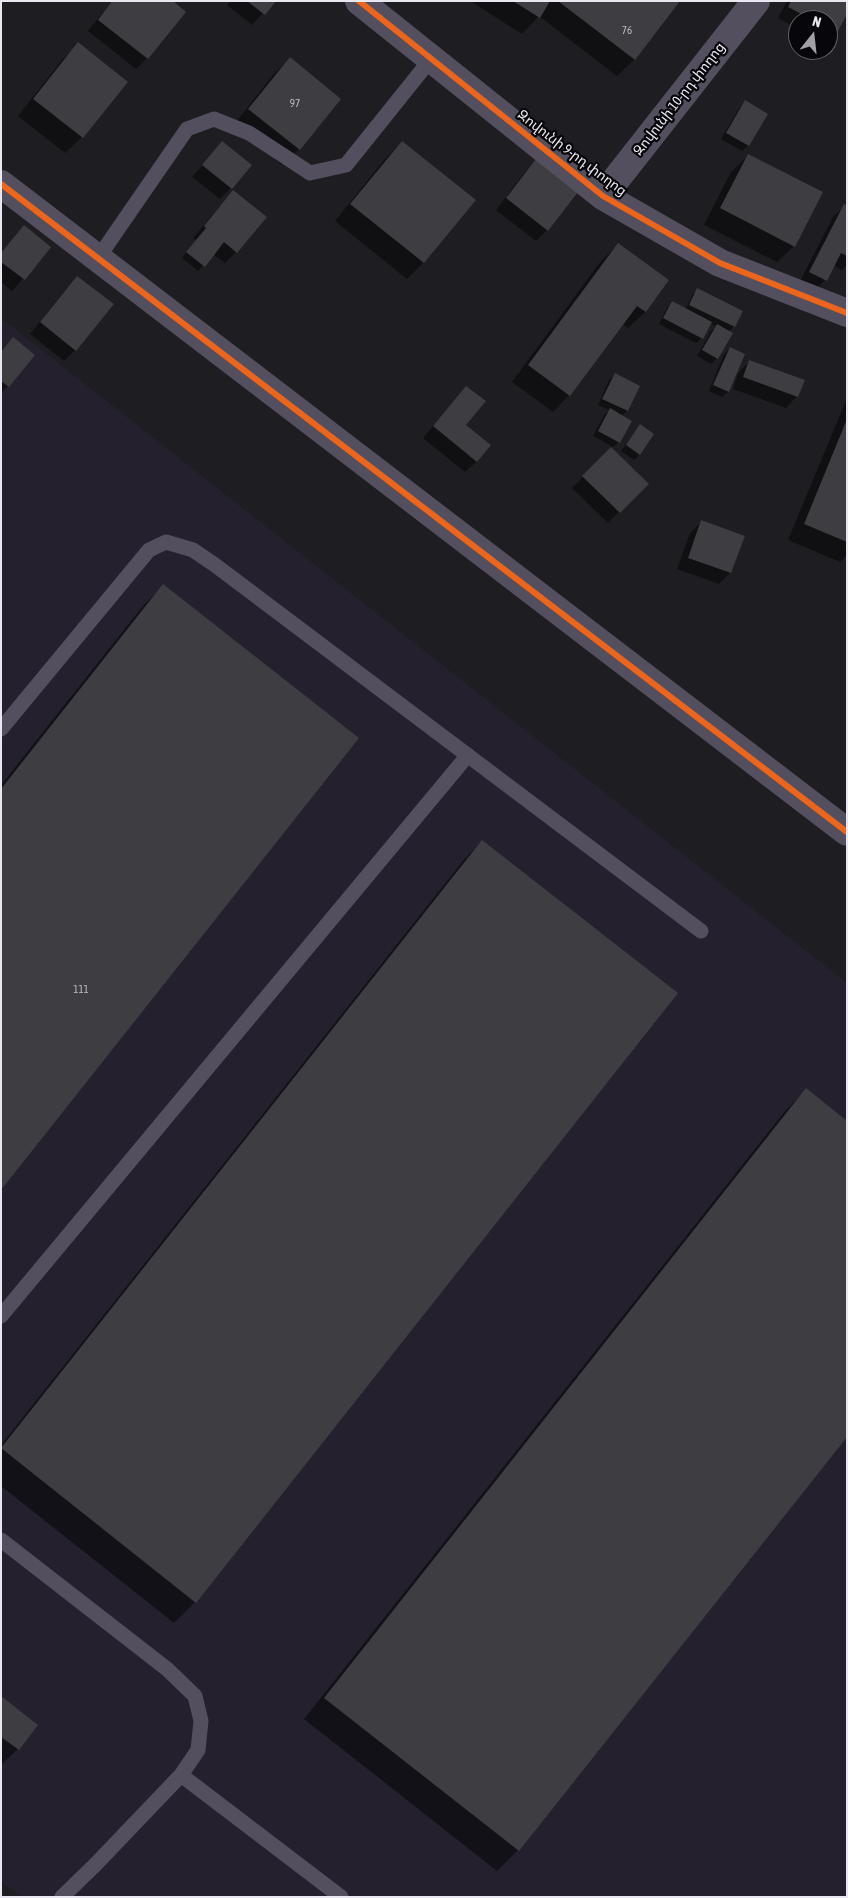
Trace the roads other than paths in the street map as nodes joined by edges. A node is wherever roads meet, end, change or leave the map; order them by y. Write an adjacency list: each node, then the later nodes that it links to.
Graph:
1 (359, 1): 3 (street, Զովունի 9-րդ փողոց)
2 (756, 1): 5 (street, Զովունի 10-րդ փողոց)
3 (432, 59): 5 (street, Զովունի 9-րդ փողոց); 6 (lane)
4 (1, 184): 6 (street)
5 (603, 196): 7 (street, Զովունի 9-րդ փողոց)
6 (98, 258): 10 (street)
7 (847, 313)
8 (1, 729): 9 (lane)
9 (468, 756): 11 (lane); 12 (lane)
10 (847, 832)
11 (701, 931)
12 (1, 1316)
13 (1, 1540): 14 (lane)
14 (181, 1774): 15 (lane); 16 (lane)
15 (62, 1897)
16 (341, 1897)

